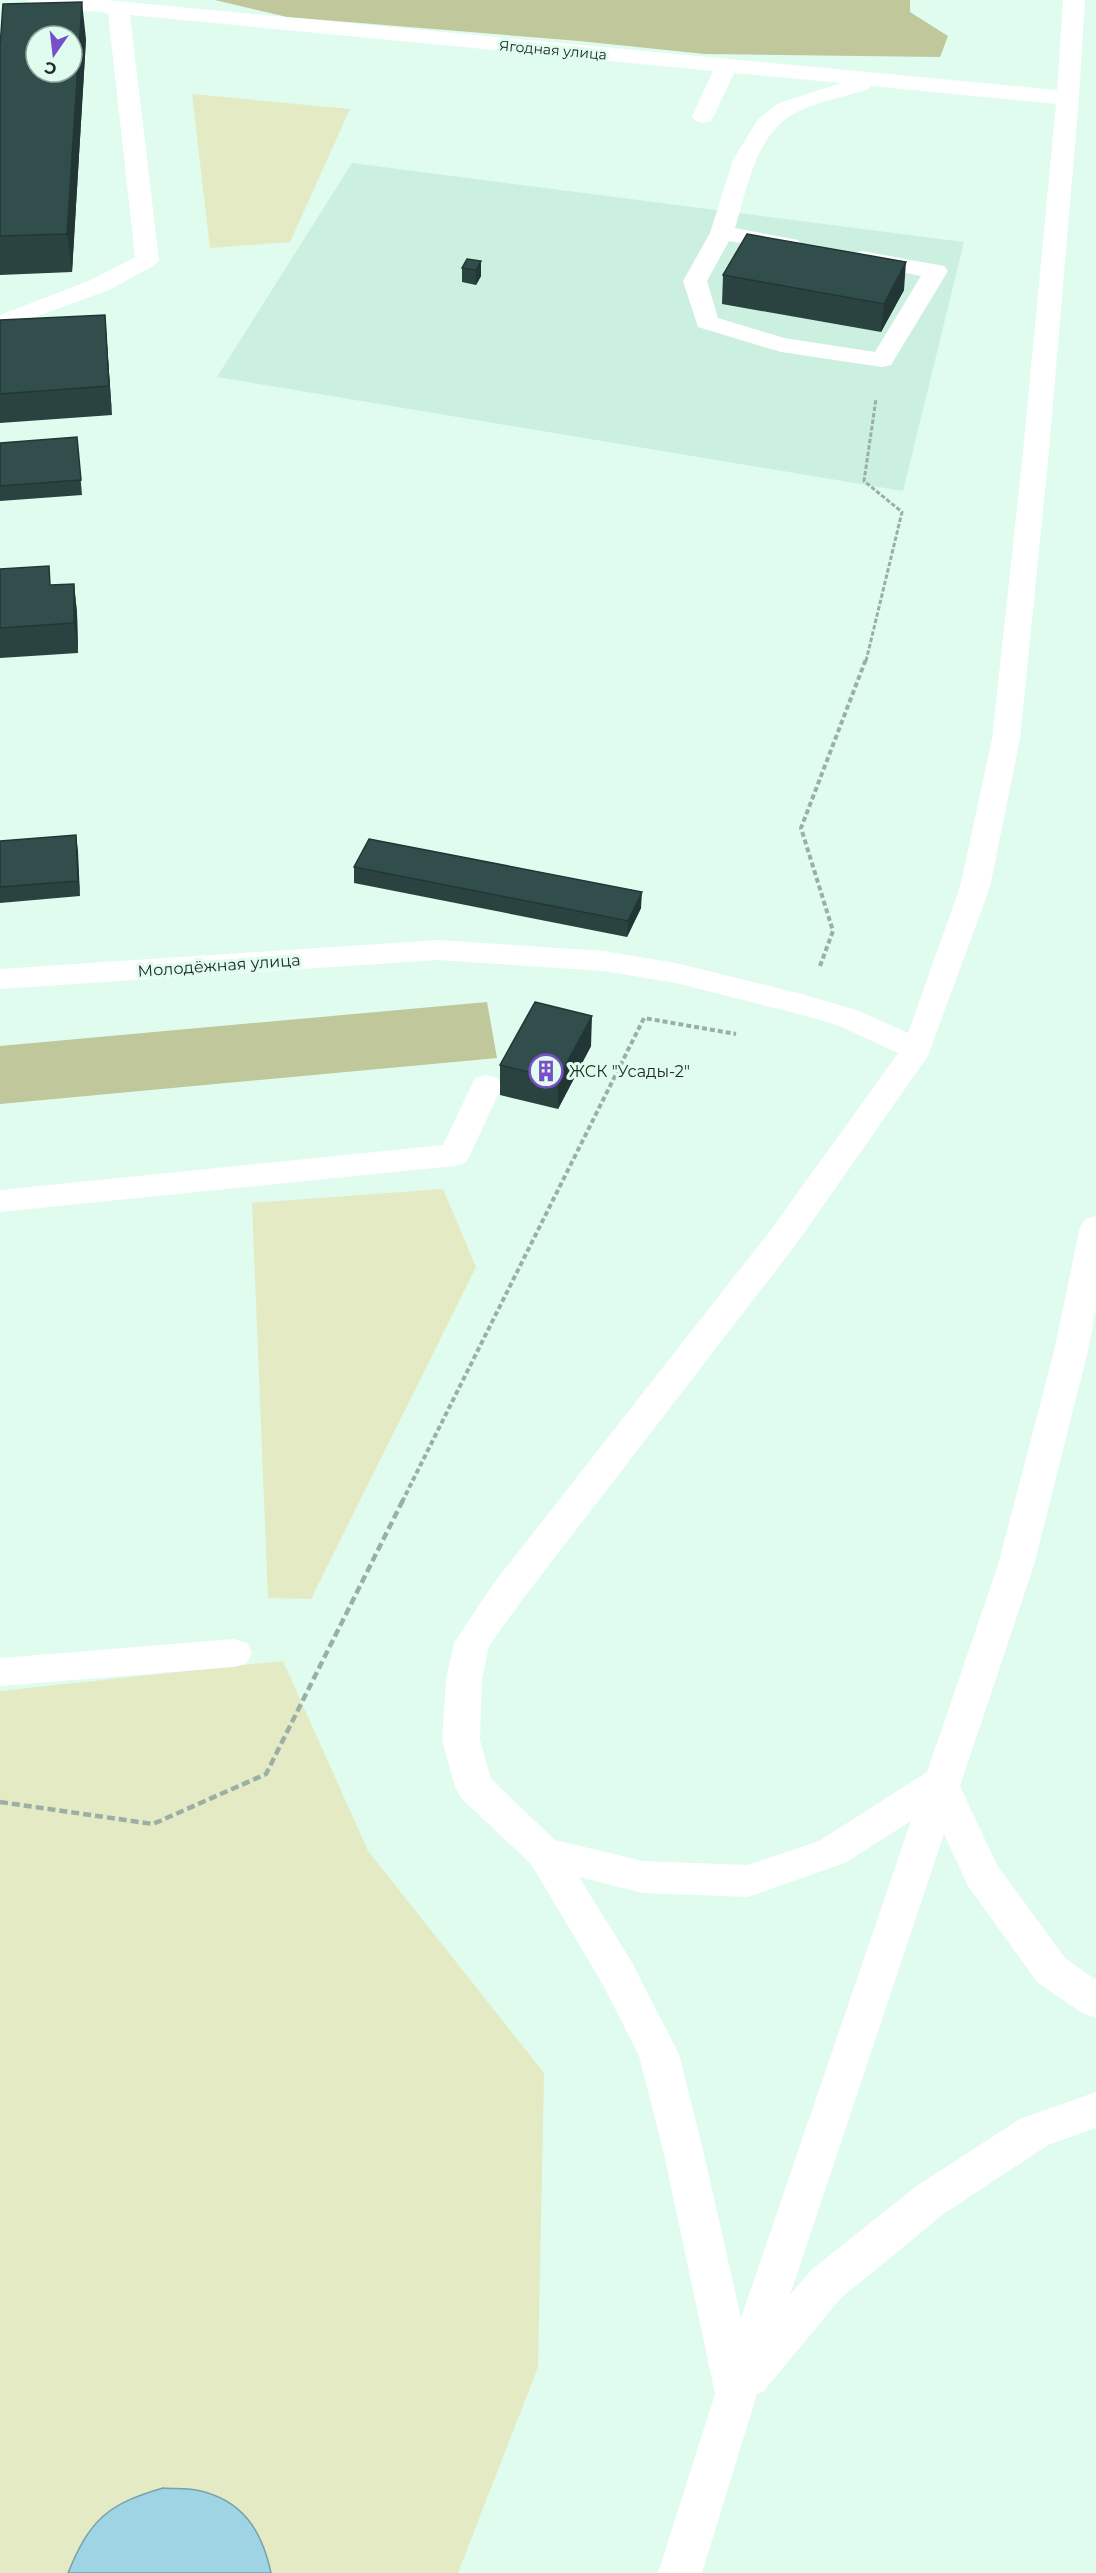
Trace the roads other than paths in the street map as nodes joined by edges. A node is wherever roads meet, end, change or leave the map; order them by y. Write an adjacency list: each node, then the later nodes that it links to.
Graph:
1 (38, 0): 3 (street, Ягодная улица)
2 (1074, 0): 6 (street)
3 (118, 9): 4 (street, Ягодная улица); 9 (street)
4 (726, 66): 5 (street, Ягодная улица); 7 (street)
5 (874, 80): 6 (street, Ягодная улица); 8 (street)
6 (1068, 98): 11 (street)
7 (703, 116)
8 (722, 233): 8 (street)
9 (0, 323)
10 (0, 979): 11 (street, Молодёжная улица)
11 (917, 1048): 18 (street)
12 (486, 1086): 13 (street)
13 (0, 1200)
14 (1096, 1227): 17 (street)
15 (234, 1653): 16 (street)
16 (0, 1672)
17 (940, 1783): 18 (street); 19 (street); 21 (street)
18 (544, 1853): 21 (street)
19 (1096, 2001)
20 (1096, 2110): 21 (street)
21 (736, 2394): 22 (street)
22 (680, 2573)

